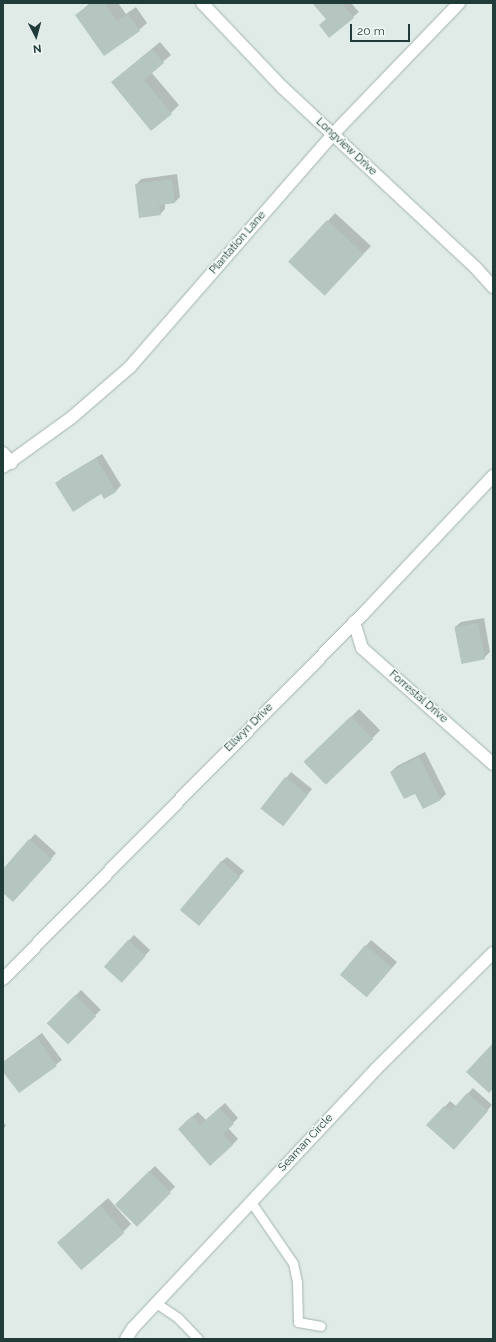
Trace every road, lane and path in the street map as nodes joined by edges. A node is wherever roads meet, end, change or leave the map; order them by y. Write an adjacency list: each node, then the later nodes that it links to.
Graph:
1 (202, 3): 3 (street, Longview Drive)
2 (459, 3): 3 (street, Plantation Lane)
3 (333, 134): 4 (street, Longview Drive); 6 (street, Plantation Lane)
4 (493, 287)
5 (3, 453): 6 (street)
6 (7, 465)
7 (493, 476): 8 (street, Ellwyn Drive)
8 (354, 622): 9 (street, Forrestal Drive); 11 (street, Ellwyn Drive)
9 (493, 764)
10 (493, 954): 12 (street, Seaman Circle)
11 (3, 979)
12 (251, 1202): 13 (street, Seaman Circle); 14 (lane)
13 (156, 1303): 15 (street, Seaman Circle); 16 (lane)
14 (321, 1326)
15 (126, 1339)
16 (198, 1339)

